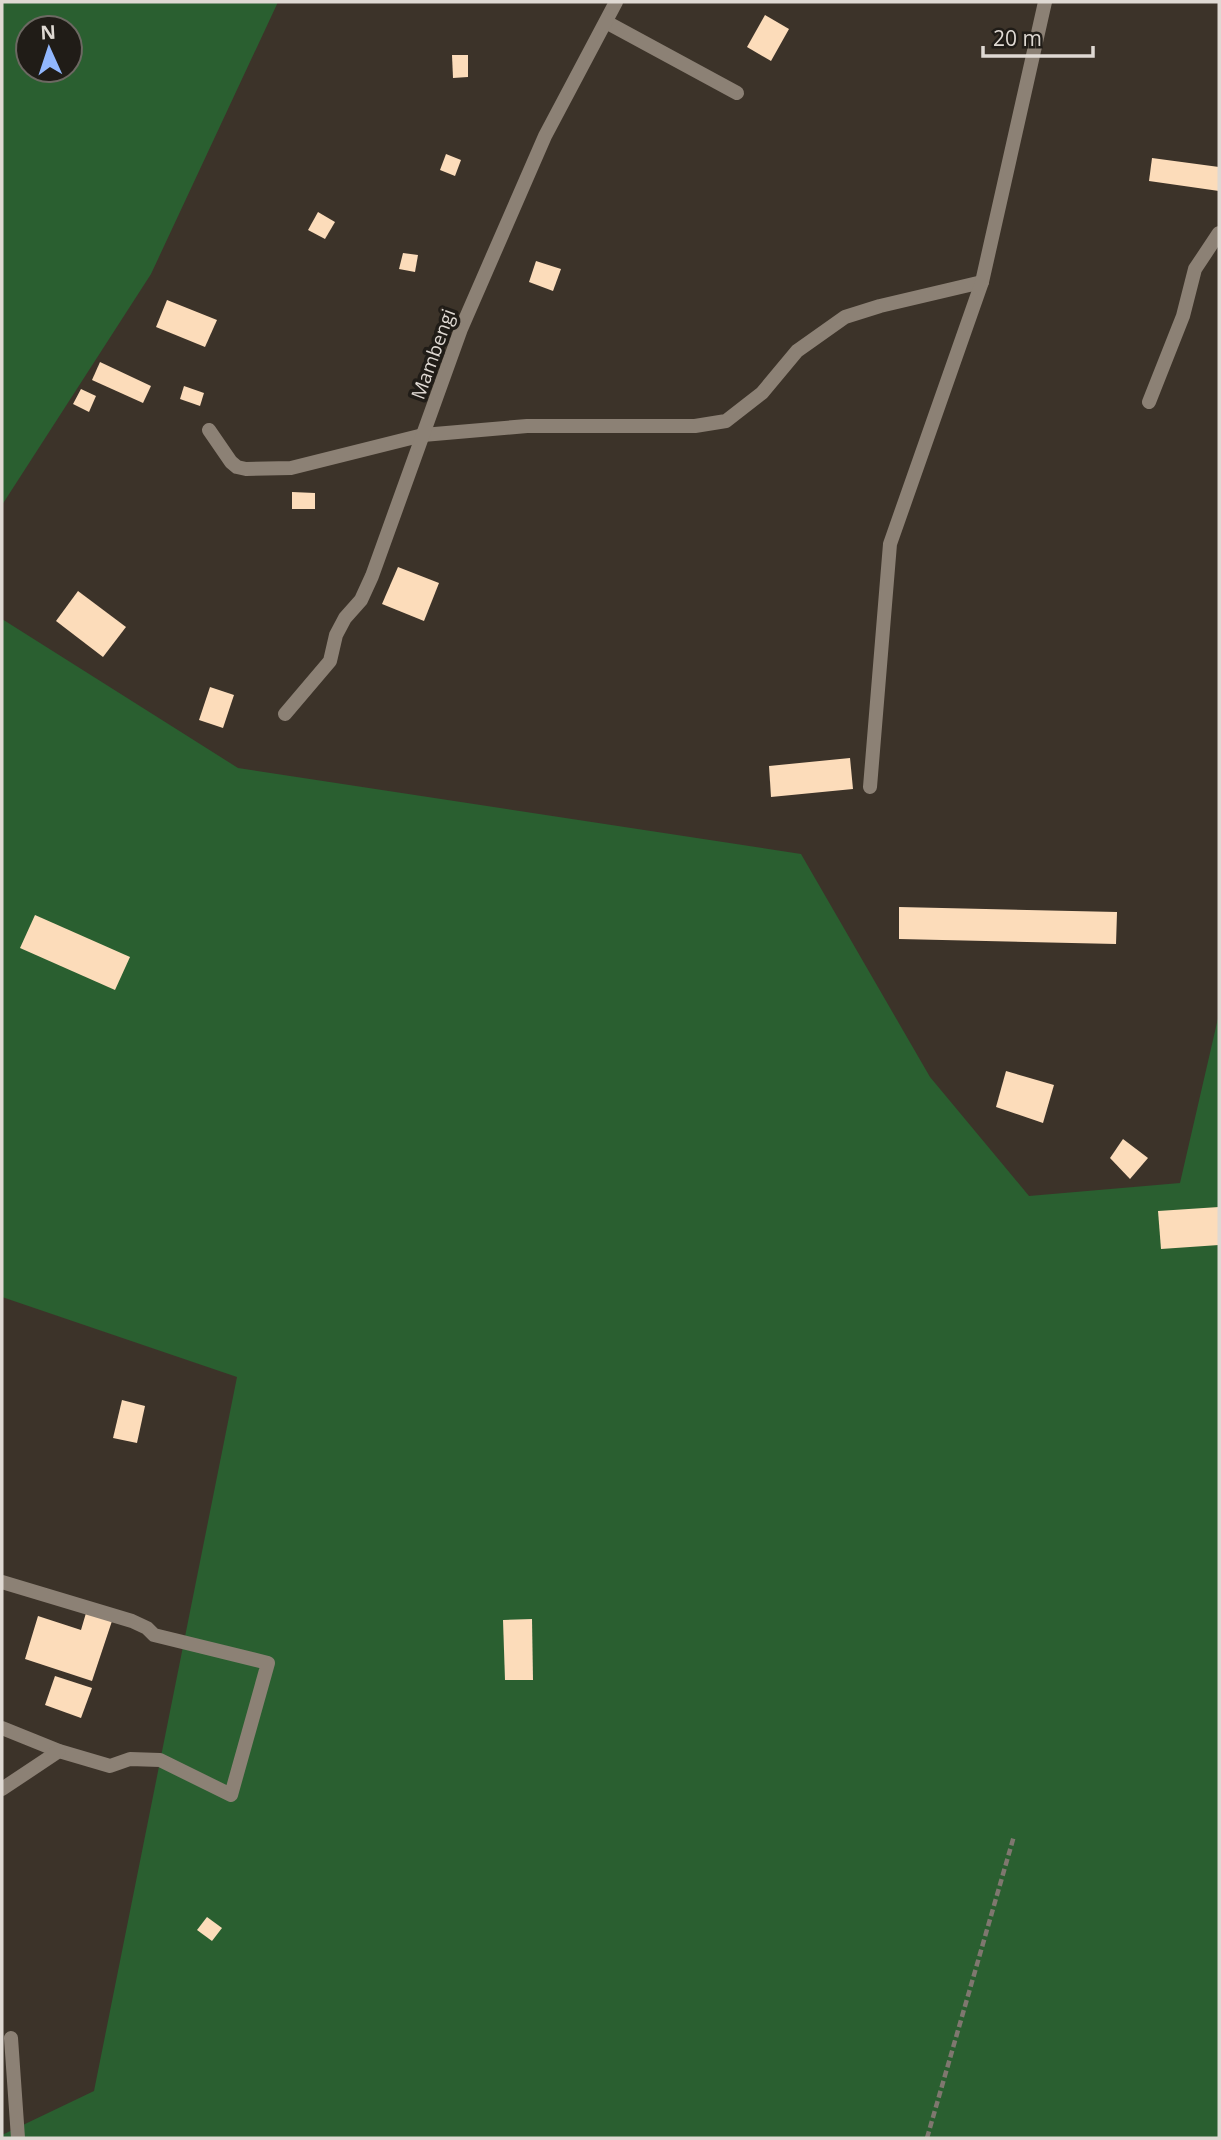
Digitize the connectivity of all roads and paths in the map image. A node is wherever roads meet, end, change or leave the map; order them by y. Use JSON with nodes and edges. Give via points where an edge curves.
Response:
{"nodes":[{"id":1,"x":616,"y":2,"type":"edge"},
{"id":2,"x":1045,"y":2,"type":"edge"},
{"id":3,"x":606,"y":22,"type":"junction"},
{"id":4,"x":737,"y":93,"type":"dead end"},
{"id":5,"x":1219,"y":233,"type":"edge"},
{"id":6,"x":982,"y":282,"type":"junction"},
{"id":7,"x":1149,"y":402,"type":"dead end"},
{"id":8,"x":209,"y":430,"type":"dead end"},
{"id":9,"x":423,"y":435,"type":"junction"},
{"id":10,"x":285,"y":714,"type":"dead end"},
{"id":11,"x":870,"y":787,"type":"dead end"},
{"id":12,"x":2,"y":1582,"type":"edge"},
{"id":13,"x":2,"y":1728,"type":"edge"},
{"id":14,"x":59,"y":1751,"type":"junction"},
{"id":15,"x":2,"y":1789,"type":"edge"},
{"id":16,"x":1014,"y":1836,"type":"dead end"},
{"id":17,"x":11,"y":2038,"type":"dead end"},
{"id":18,"x":18,"y":2138,"type":"edge"},
{"id":19,"x":927,"y":2138,"type":"edge"}],
"edges":[{"from":1,"to":3,"type":"street","name":"Mambengi"},
{"from":2,"to":6,"type":"street"},
{"from":3,"to":4,"type":"street"},
{"from":3,"to":9,"type":"street","name":"Mambengi","via":[[545,136],[461,329]]},
{"from":5,"to":7,"type":"street","via":[[1195,269],[1183,316]]},
{"from":6,"to":9,"type":"street","via":[[845,317],[797,351],[762,393],[726,421],[695,426],[527,426]]},
{"from":6,"to":11,"type":"street","via":[[890,544]]},
{"from":8,"to":9,"type":"street","via":[[231,462],[246,469],[290,468]]},
{"from":9,"to":10,"type":"street","name":"Mambengi","via":[[361,600],[336,635],[330,661]]},
{"from":12,"to":14,"type":"street","via":[[132,1621],[154,1636],[268,1663],[231,1795],[160,1760],[130,1759],[110,1766]]},
{"from":13,"to":14,"type":"street"},
{"from":14,"to":15,"type":"street"},
{"from":16,"to":19,"type":"path"},
{"from":17,"to":18,"type":"street"}]}
